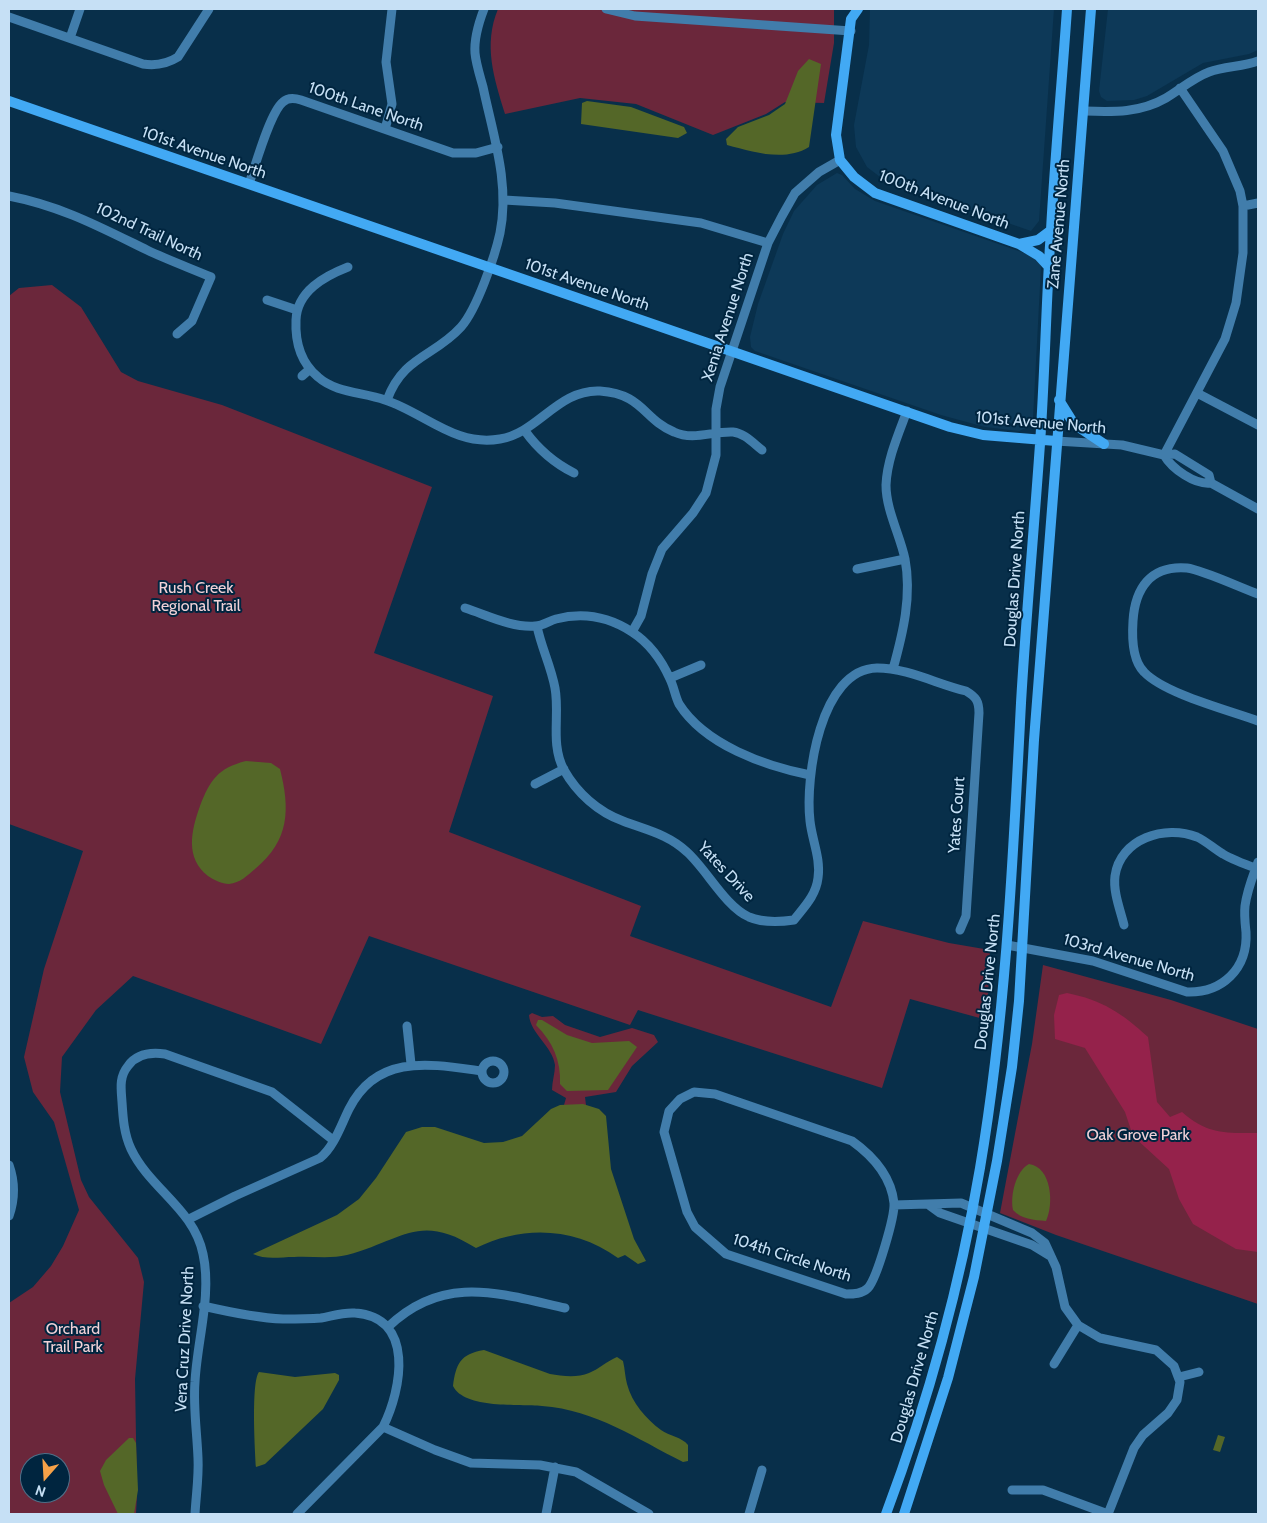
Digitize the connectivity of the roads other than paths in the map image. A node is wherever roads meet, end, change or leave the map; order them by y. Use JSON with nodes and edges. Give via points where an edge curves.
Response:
{"nodes":[{"id":1,"x":80,"y":9,"type":"edge"},
{"id":2,"x":209,"y":9,"type":"edge"},
{"id":3,"x":392,"y":9,"type":"edge"},
{"id":4,"x":484,"y":9,"type":"edge"},
{"id":5,"x":606,"y":9,"type":"edge"},
{"id":6,"x":846,"y":9,"type":"edge"},
{"id":7,"x":858,"y":9,"type":"edge"},
{"id":8,"x":1067,"y":9,"type":"edge"},
{"id":9,"x":1091,"y":9,"type":"edge"},
{"id":10,"x":9,"y":17,"type":"edge"},
{"id":11,"x":851,"y":19,"type":"junction"},
{"id":12,"x":851,"y":32,"type":"junction"},
{"id":13,"x":70,"y":38,"type":"junction"},
{"id":14,"x":1258,"y":61,"type":"edge"},
{"id":15,"x":1180,"y":88,"type":"junction"},
{"id":16,"x":9,"y":101,"type":"edge"},
{"id":17,"x":1084,"y":111,"type":"junction"},
{"id":18,"x":385,"y":128,"type":"junction"},
{"id":19,"x":498,"y":147,"type":"junction"},
{"id":20,"x":840,"y":160,"type":"junction"},
{"id":21,"x":249,"y":184,"type":"junction"},
{"id":22,"x":9,"y":196,"type":"edge"},
{"id":23,"x":504,"y":200,"type":"junction"},
{"id":24,"x":1258,"y":203,"type":"edge"},
{"id":25,"x":1243,"y":206,"type":"junction"},
{"id":26,"x":1050,"y":232,"type":"junction"},
{"id":27,"x":768,"y":243,"type":"junction"},
{"id":28,"x":1019,"y":244,"type":"junction"},
{"id":29,"x":348,"y":267,"type":"dead end"},
{"id":30,"x":488,"y":267,"type":"junction"},
{"id":31,"x":1050,"y":268,"type":"junction"},
{"id":32,"x":267,"y":300,"type":"dead end"},
{"id":33,"x":297,"y":310,"type":"junction"},
{"id":34,"x":177,"y":334,"type":"dead end"},
{"id":35,"x":731,"y":351,"type":"junction"},
{"id":36,"x":310,"y":369,"type":"junction"},
{"id":37,"x":302,"y":376,"type":"dead end"},
{"id":38,"x":1197,"y":393,"type":"junction"},
{"id":39,"x":387,"y":400,"type":"junction"},
{"id":40,"x":1059,"y":400,"type":"junction"},
{"id":41,"x":907,"y":411,"type":"junction"},
{"id":42,"x":1258,"y":425,"type":"edge"},
{"id":43,"x":525,"y":431,"type":"junction"},
{"id":44,"x":715,"y":434,"type":"junction"},
{"id":45,"x":1040,"y":440,"type":"junction"},
{"id":46,"x":1056,"y":441,"type":"junction"},
{"id":47,"x":1104,"y":444,"type":"junction"},
{"id":48,"x":762,"y":450,"type":"dead end"},
{"id":49,"x":1164,"y":455,"type":"junction"},
{"id":50,"x":574,"y":473,"type":"dead end"},
{"id":51,"x":1258,"y":509,"type":"edge"},
{"id":52,"x":905,"y":559,"type":"junction"},
{"id":53,"x":857,"y":569,"type":"dead end"},
{"id":54,"x":1258,"y":594,"type":"edge"},
{"id":55,"x":465,"y":608,"type":"dead end"},
{"id":56,"x":537,"y":626,"type":"junction"},
{"id":57,"x":632,"y":632,"type":"junction"},
{"id":58,"x":701,"y":665,"type":"dead end"},
{"id":59,"x":893,"y":669,"type":"junction"},
{"id":60,"x":670,"y":678,"type":"junction"},
{"id":61,"x":977,"y":700,"type":"joint"},
{"id":62,"x":1258,"y":721,"type":"edge"},
{"id":63,"x":564,"y":769,"type":"junction"},
{"id":64,"x":810,"y":775,"type":"junction"},
{"id":65,"x":535,"y":784,"type":"dead end"},
{"id":66,"x":1257,"y":866,"type":"edge"},
{"id":67,"x":1124,"y":925,"type":"dead end"},
{"id":68,"x":960,"y":930,"type":"dead end"},
{"id":69,"x":1007,"y":944,"type":"junction"},
{"id":70,"x":1022,"y":946,"type":"junction"},
{"id":71,"x":407,"y":1026,"type":"dead end"},
{"id":72,"x":411,"y":1064,"type":"junction"},
{"id":73,"x":482,"y":1071,"type":"dead end"},
{"id":74,"x":333,"y":1140,"type":"junction"},
{"id":75,"x":9,"y":1165,"type":"edge"},
{"id":76,"x":894,"y":1205,"type":"junction"},
{"id":77,"x":929,"y":1205,"type":"junction"},
{"id":78,"x":972,"y":1208,"type":"junction"},
{"id":79,"x":988,"y":1215,"type":"junction"},
{"id":80,"x":9,"y":1216,"type":"edge"},
{"id":81,"x":188,"y":1219,"type":"junction"},
{"id":82,"x":969,"y":1224,"type":"junction"},
{"id":83,"x":985,"y":1229,"type":"junction"},
{"id":84,"x":1052,"y":1257,"type":"junction"},
{"id":85,"x":204,"y":1306,"type":"junction"},
{"id":86,"x":565,"y":1308,"type":"dead end"},
{"id":87,"x":1078,"y":1325,"type":"junction"},
{"id":88,"x":388,"y":1327,"type":"junction"},
{"id":89,"x":1054,"y":1364,"type":"dead end"},
{"id":90,"x":1199,"y":1372,"type":"dead end"},
{"id":91,"x":1179,"y":1377,"type":"junction"},
{"id":92,"x":383,"y":1427,"type":"junction"},
{"id":93,"x":555,"y":1467,"type":"junction"},
{"id":94,"x":762,"y":1470,"type":"dead end"},
{"id":95,"x":1012,"y":1490,"type":"dead end"},
{"id":96,"x":195,"y":1514,"type":"edge"},
{"id":97,"x":297,"y":1514,"type":"edge"},
{"id":98,"x":546,"y":1514,"type":"edge"},
{"id":99,"x":649,"y":1514,"type":"edge"},
{"id":100,"x":748,"y":1514,"type":"edge"},
{"id":101,"x":886,"y":1514,"type":"edge"},
{"id":102,"x":904,"y":1514,"type":"edge"},
{"id":103,"x":1108,"y":1514,"type":"edge"}],
"edges":[{"from":1,"to":13,"type":"street"},
{"from":2,"to":13,"type":"street","via":[[184,51],[163,64],[143,64]]},
{"from":3,"to":18,"type":"street","via":[[386,62],[392,104]]},
{"from":4,"to":19,"type":"street","via":[[475,52]]},
{"from":5,"to":12,"type":"street","via":[[635,16]]},
{"from":6,"to":11,"type":"main road"},
{"from":7,"to":11,"type":"main road"},
{"from":8,"to":26,"type":"main road","name":"Zane Avenue North"},
{"from":9,"to":17,"type":"main road","name":"Zane Avenue North"},
{"from":10,"to":13,"type":"street"},
{"from":11,"to":12,"type":"main road"},
{"from":12,"to":20,"type":"main road","via":[[836,135]]},
{"from":14,"to":15,"type":"street","via":[[1212,70]]},
{"from":15,"to":17,"type":"street","via":[[1156,104],[1139,110]]},
{"from":15,"to":25,"type":"street","via":[[1222,151],[1240,191]]},
{"from":16,"to":21,"type":"main road","name":"101st Avenue North"},
{"from":17,"to":40,"type":"main road","name":"Zane Avenue North"},
{"from":18,"to":19,"type":"street","name":"100th Lane North","via":[[461,154]]},
{"from":18,"to":21,"type":"street","name":"100th Lane North","via":[[301,100],[285,100],[278,107]]},
{"from":19,"to":23,"type":"street"},
{"from":20,"to":27,"type":"street","name":"Xenia Avenue North","via":[[819,172],[795,193]]},
{"from":20,"to":28,"type":"main road","name":"100th Avenue North","via":[[854,178],[874,193]]},
{"from":21,"to":30,"type":"main road","name":"101st Avenue North"},
{"from":22,"to":34,"type":"street","name":"102nd Trail North","via":[[69,212],[170,255],[211,277],[192,321]]},
{"from":23,"to":27,"type":"street","via":[[555,203],[701,223]]},
{"from":23,"to":30,"type":"street","via":[[500,234]]},
{"from":24,"to":25,"type":"street"},
{"from":25,"to":38,"type":"street","via":[[1243,253],[1236,303],[1225,339]]},
{"from":26,"to":28,"type":"main road","via":[[1038,240]]},
{"from":26,"to":31,"type":"main road","name":"Zane Avenue North"},
{"from":27,"to":35,"type":"street","name":"Xenia Avenue North"},
{"from":28,"to":31,"type":"main road","name":"100th Avenue North","via":[[1039,256]]},
{"from":29,"to":33,"type":"street","via":[[327,275],[308,292]]},
{"from":30,"to":35,"type":"main road","name":"101st Avenue North"},
{"from":30,"to":39,"type":"street","via":[[474,308],[461,327],[410,364],[395,382]]},
{"from":31,"to":45,"type":"main road","name":"Zane Avenue North"},
{"from":32,"to":33,"type":"street"},
{"from":33,"to":36,"type":"street","via":[[296,336],[302,360]]},
{"from":35,"to":41,"type":"main road","name":"101st Avenue North"},
{"from":35,"to":44,"type":"street","name":"Xenia Avenue North","via":[[716,408]]},
{"from":36,"to":37,"type":"street"},
{"from":36,"to":39,"type":"street","via":[[324,382],[336,387]]},
{"from":38,"to":42,"type":"street"},
{"from":38,"to":49,"type":"street"},
{"from":39,"to":43,"type":"street","via":[[451,434],[475,441],[501,439]]},
{"from":40,"to":46,"type":"main road","name":"Zane Avenue North"},
{"from":40,"to":47,"type":"main road","via":[[1074,424]]},
{"from":41,"to":45,"type":"main road","name":"101st Avenue North","via":[[983,435]]},
{"from":41,"to":52,"type":"street","via":[[892,452],[886,486]]},
{"from":43,"to":44,"type":"street","via":[[559,403],[578,394],[598,391],[620,394],[634,401],[672,432],[689,437]]},
{"from":43,"to":50,"type":"street","via":[[537,447],[561,467]]},
{"from":44,"to":48,"type":"street","via":[[734,432]]},
{"from":44,"to":57,"type":"street","name":"Xenia Avenue North","via":[[716,456],[706,493],[662,549]]},
{"from":45,"to":46,"type":"main road","name":"101st Avenue North"},
{"from":45,"to":69,"type":"main road","name":"Douglas Drive North"},
{"from":46,"to":47,"type":"street","name":"101st Avenue North"},
{"from":46,"to":70,"type":"main road","name":"Douglas Drive North"},
{"from":47,"to":49,"type":"street","name":"101st Avenue North","via":[[1141,448]]},
{"from":49,"to":51,"type":"street","name":"101st Avenue North","via":[[1176,454],[1209,475],[1211,483]]},
{"from":52,"to":53,"type":"street"},
{"from":52,"to":59,"type":"street","via":[[908,589],[902,636]]},
{"from":54,"to":62,"type":"street","via":[[1188,568],[1156,574],[1142,586],[1135,602],[1132,640],[1143,671],[1167,687]]},
{"from":55,"to":56,"type":"street","via":[[513,624]]},
{"from":56,"to":57,"type":"street","via":[[573,615],[594,616]]},
{"from":56,"to":63,"type":"street","name":"Yates Drive","via":[[556,689],[557,746]]},
{"from":57,"to":60,"type":"street","via":[[649,646]]},
{"from":58,"to":60,"type":"street"},
{"from":59,"to":61,"type":"street","name":"Yates Drive","via":[[966,691]]},
{"from":59,"to":64,"type":"street","name":"Yates Drive","via":[[862,671],[838,689],[830,700]]},
{"from":60,"to":64,"type":"street","via":[[679,704],[719,741],[776,768]]},
{"from":61,"to":68,"type":"street","name":"Yates Court","via":[[979,713],[966,916]]},
{"from":63,"to":64,"type":"street","name":"Yates Drive","via":[[581,793],[603,812],[623,822],[653,830],[686,851],[735,907],[749,917],[783,922],[794,920],[812,898],[818,881],[810,822]]},
{"from":63,"to":65,"type":"street"},
{"from":66,"to":67,"type":"street","via":[[1224,855],[1198,838],[1174,832],[1137,842],[1125,852],[1115,876],[1115,892]]},
{"from":66,"to":70,"type":"street","name":"103rd Avenue North","via":[[1247,891],[1243,956],[1232,976],[1213,988],[1187,992],[1094,961]]},
{"from":69,"to":70,"type":"street","name":"103rd Avenue North"},
{"from":69,"to":78,"type":"main road","name":"Douglas Drive North","via":[[996,1049]]},
{"from":70,"to":79,"type":"main road","name":"Douglas Drive North","via":[[1012,1067]]},
{"from":71,"to":72,"type":"street"},
{"from":72,"to":73,"type":"street"},
{"from":72,"to":74,"type":"street","via":[[377,1076],[362,1089]]},
{"from":74,"to":81,"type":"street","via":[[325,1154],[314,1162]]},
{"from":74,"to":81,"type":"street","name":"Vera Cruz Drive North","via":[[279,1096],[264,1088],[165,1054],[150,1053],[137,1058],[121,1078],[128,1142],[140,1164]]},
{"from":75,"to":80,"type":"street","via":[[14,1196]]},
{"from":76,"to":76,"type":"street","name":"104th Circle North","via":[[883,1172],[868,1152],[852,1141],[707,1092],[694,1092],[680,1099],[667,1116],[666,1146],[687,1212],[706,1238],[736,1258],[839,1292],[863,1292],[876,1275]]},
{"from":76,"to":77,"type":"street"},
{"from":77,"to":78,"type":"street","via":[[961,1203]]},
{"from":77,"to":82,"type":"street"},
{"from":78,"to":79,"type":"street"},
{"from":78,"to":82,"type":"main road","name":"Douglas Drive North"},
{"from":79,"to":83,"type":"main road","name":"Douglas Drive North"},
{"from":79,"to":84,"type":"street","via":[[1040,1238]]},
{"from":81,"to":85,"type":"street","name":"Vera Cruz Drive North","via":[[203,1254],[206,1279]]},
{"from":82,"to":83,"type":"street"},
{"from":82,"to":101,"type":"main road","name":"Douglas Drive North","via":[[934,1372]]},
{"from":83,"to":84,"type":"street","via":[[1032,1245]]},
{"from":83,"to":102,"type":"main road","name":"Douglas Drive North","via":[[948,1378]]},
{"from":84,"to":87,"type":"street","via":[[1065,1307]]},
{"from":85,"to":88,"type":"street","via":[[281,1319],[353,1313],[375,1318]]},
{"from":85,"to":96,"type":"street","name":"Vera Cruz Drive North","via":[[195,1384],[198,1460]]},
{"from":86,"to":88,"type":"street","via":[[490,1292],[451,1294],[416,1304]]},
{"from":87,"to":89,"type":"street"},
{"from":87,"to":91,"type":"street","via":[[1100,1338],[1156,1350],[1168,1359]]},
{"from":88,"to":92,"type":"street","via":[[400,1360],[393,1401]]},
{"from":90,"to":91,"type":"street"},
{"from":91,"to":103,"type":"street","via":[[1176,1400],[1168,1413],[1134,1448]]},
{"from":92,"to":93,"type":"street","via":[[471,1463]]},
{"from":92,"to":97,"type":"street"},
{"from":93,"to":98,"type":"street"},
{"from":93,"to":99,"type":"street","via":[[589,1478]]},
{"from":94,"to":100,"type":"street"},
{"from":95,"to":103,"type":"street","via":[[1043,1490]]}]}
